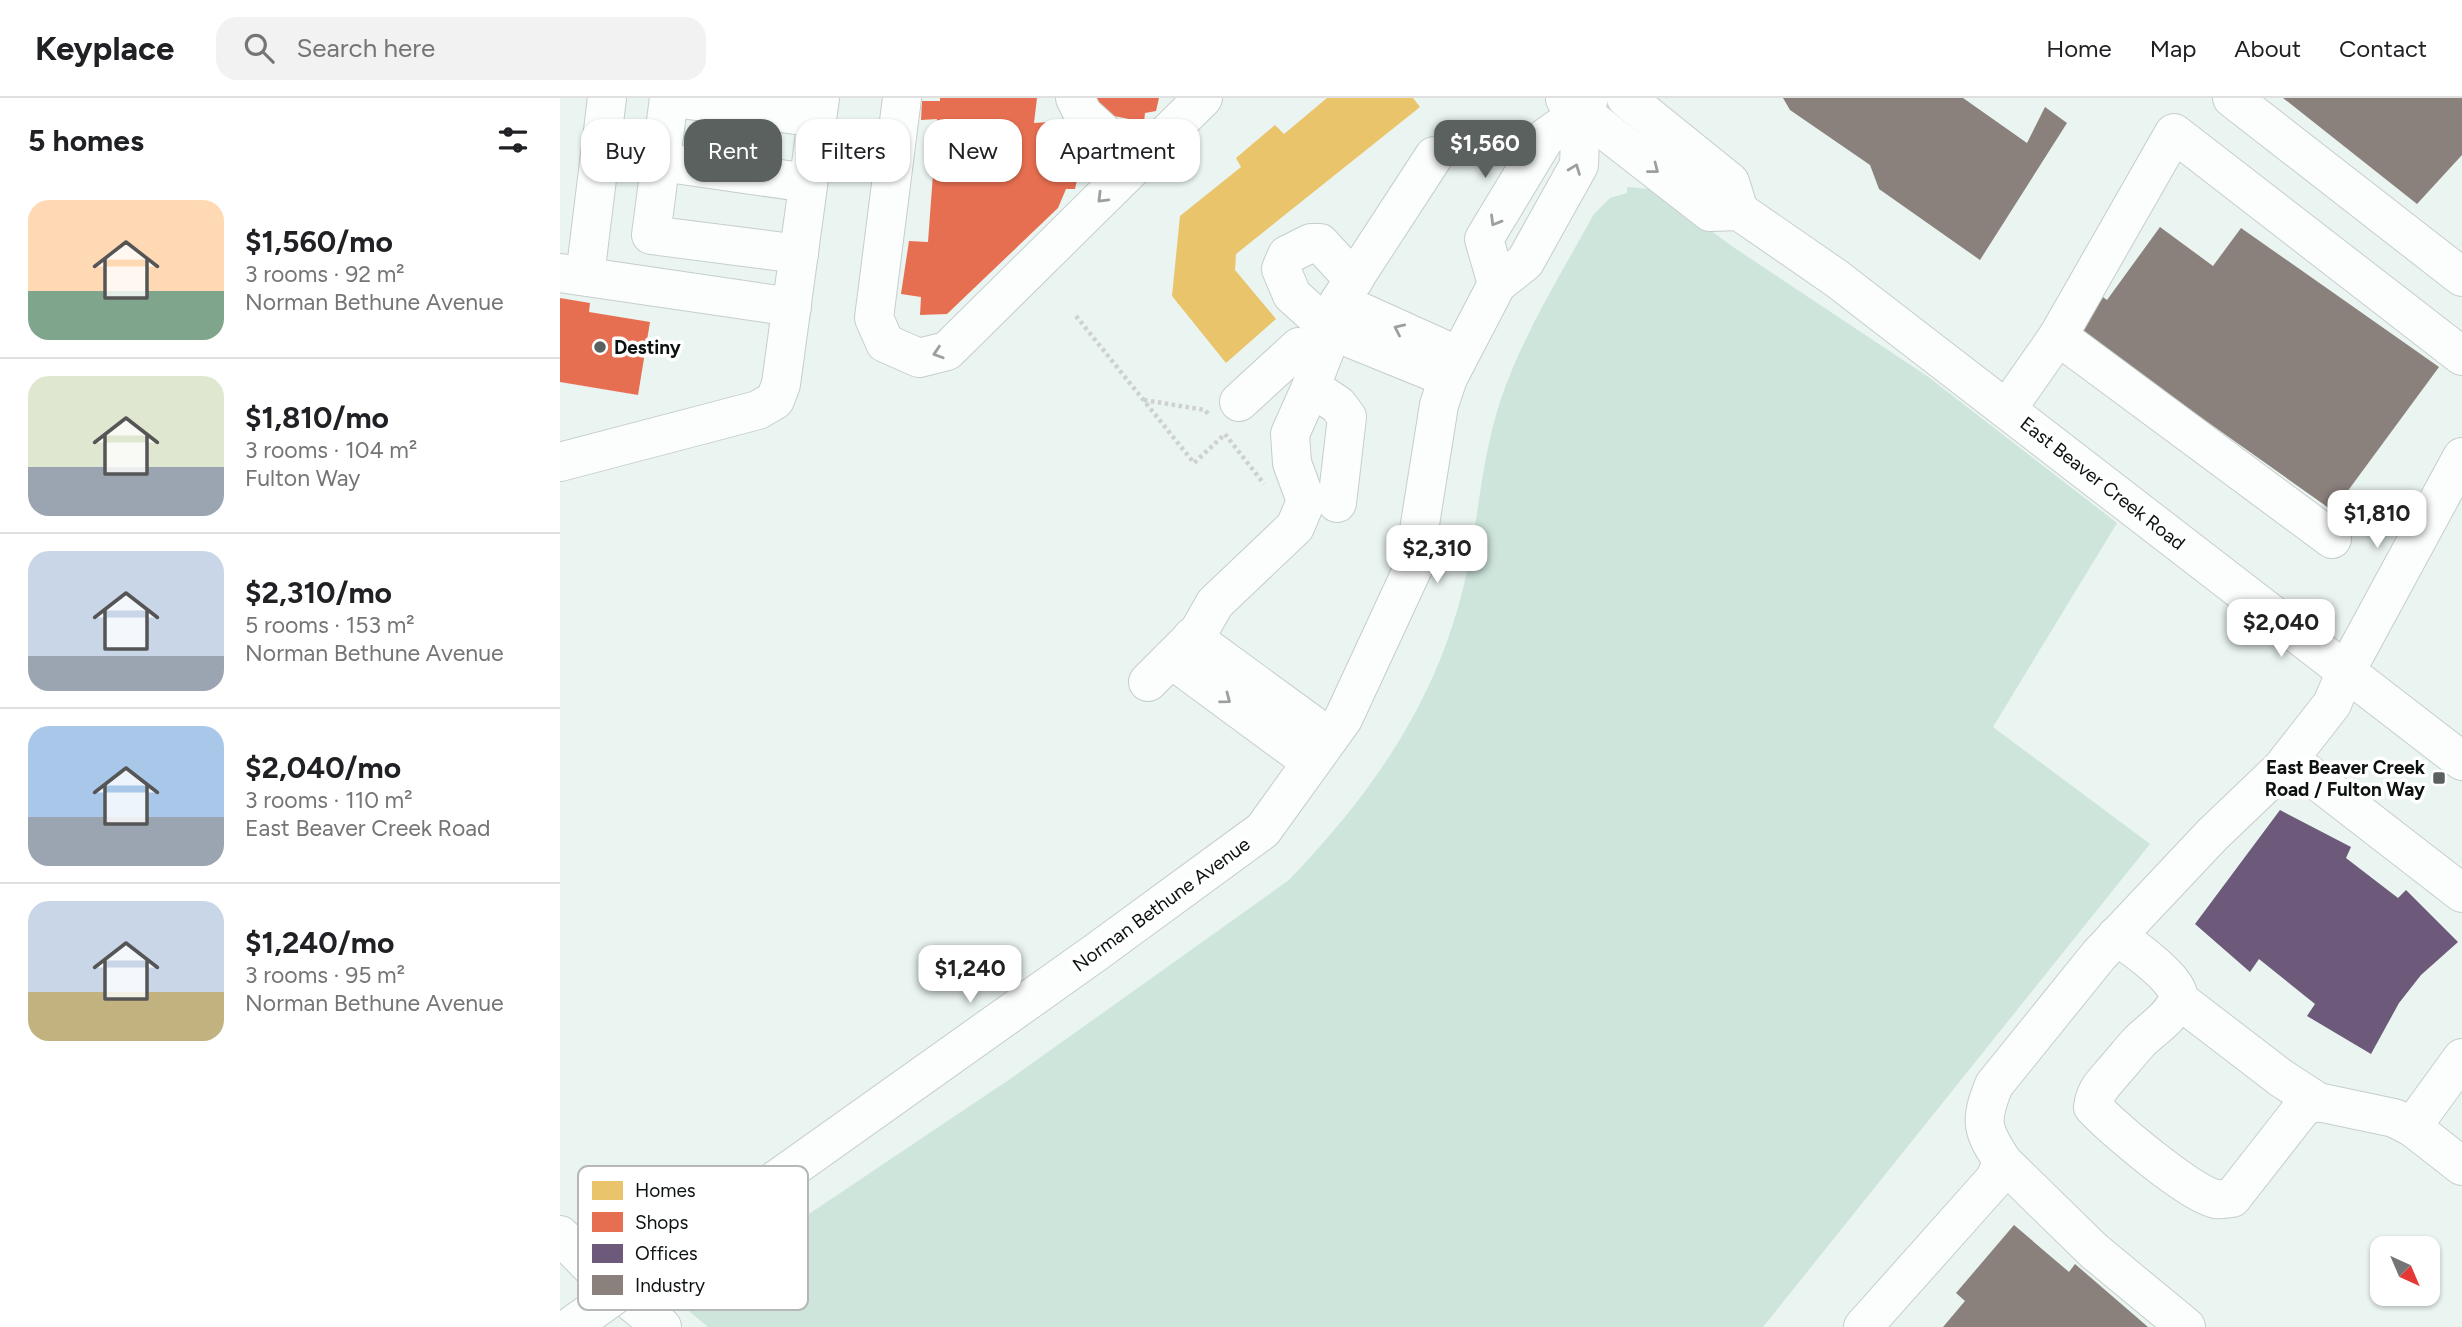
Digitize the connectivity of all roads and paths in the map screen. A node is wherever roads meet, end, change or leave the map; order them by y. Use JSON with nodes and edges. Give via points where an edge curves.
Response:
{"nodes":[{"id":1,"x":607,"y":98,"type":"edge"},
{"id":2,"x":669,"y":98,"type":"edge"},
{"id":3,"x":675,"y":98,"type":"edge"},
{"id":4,"x":902,"y":98,"type":"edge"},
{"id":5,"x":1075,"y":98,"type":"edge"},
{"id":6,"x":1203,"y":98,"type":"edge"},
{"id":7,"x":1626,"y":98,"type":"edge"},
{"id":8,"x":2232,"y":98,"type":"edge"},
{"id":9,"x":1578,"y":103,"type":"edge"},
{"id":10,"x":818,"y":108,"type":"edge"},
{"id":11,"x":666,"y":119,"type":"edge"},
{"id":12,"x":1089,"y":119,"type":"edge"},
{"id":13,"x":1182,"y":119,"type":"edge"},
{"id":14,"x":1433,"y":156,"type":"dead end"},
{"id":15,"x":670,"y":163,"type":"edge"},
{"id":16,"x":658,"y":182,"type":"edge"},
{"id":17,"x":1118,"y":182,"type":"edge"},
{"id":18,"x":808,"y":183,"type":"junction"},
{"id":19,"x":1739,"y":211,"type":"junction"},
{"id":20,"x":799,"y":254,"type":"junction"},
{"id":21,"x":573,"y":274,"type":"edge"},
{"id":22,"x":2462,"y":276,"type":"edge"},
{"id":23,"x":792,"y":307,"type":"junction"},
{"id":24,"x":1076,"y":316,"type":"dead end"},
{"id":25,"x":1332,"y":331,"type":"junction"},
{"id":26,"x":2058,"y":335,"type":"junction"},
{"id":27,"x":2462,"y":356,"type":"edge"},
{"id":28,"x":1453,"y":368,"type":"junction"},
{"id":29,"x":1143,"y":400,"type":"junction"},
{"id":30,"x":2007,"y":409,"type":"junction"},
{"id":31,"x":1223,"y":420,"type":"junction"},
{"id":32,"x":2462,"y":457,"type":"edge"},
{"id":33,"x":560,"y":462,"type":"edge"},
{"id":34,"x":1265,"y":485,"type":"dead end"},
{"id":35,"x":1337,"y":503,"type":"dead end"},
{"id":36,"x":2332,"y":539,"type":"dead end"},
{"id":37,"x":2346,"y":671,"type":"junction"},
{"id":38,"x":1320,"y":750,"type":"junction"},
{"id":39,"x":2289,"y":759,"type":"junction"},
{"id":40,"x":2462,"y":761,"type":"edge"},
{"id":41,"x":2462,"y":893,"type":"edge"},
{"id":42,"x":2116,"y":936,"type":"junction"},
{"id":43,"x":2178,"y":999,"type":"junction"},
{"id":44,"x":2462,"y":1058,"type":"edge"},
{"id":45,"x":2318,"y":1102,"type":"junction"},
{"id":46,"x":2412,"y":1127,"type":"junction"},
{"id":47,"x":2003,"y":1163,"type":"junction"},
{"id":48,"x":795,"y":1166,"type":"edge"},
{"id":49,"x":2462,"y":1166,"type":"edge"},
{"id":50,"x":560,"y":1235,"type":"edge"},
{"id":51,"x":578,"y":1253,"type":"edge"},
{"id":52,"x":593,"y":1310,"type":"edge"},
{"id":53,"x":641,"y":1310,"type":"edge"},
{"id":54,"x":569,"y":1327,"type":"edge"},
{"id":55,"x":662,"y":1327,"type":"edge"},
{"id":56,"x":1863,"y":1327,"type":"edge"},
{"id":57,"x":2186,"y":1327,"type":"edge"}],
"edges":[{"from":1,"to":21,"type":"main road"},
{"from":2,"to":11,"type":"main road"},
{"from":3,"to":10,"type":"main road"},
{"from":17,"to":4,"type":"main road","one_way":true,"via":[[947,351],[919,358],[885,343],[874,318]]},
{"from":5,"to":12,"type":"main road"},
{"from":6,"to":13,"type":"main road"},
{"from":7,"to":19,"type":"main road","via":[[1730,182]]},
{"from":8,"to":22,"type":"main road"},
{"from":9,"to":19,"type":"main road","one_way":true,"via":[[1710,212]]},
{"from":9,"to":28,"type":"main road","name":"Norman Bethune Avenue","via":[[1579,165],[1525,262],[1497,284]]},
{"from":10,"to":18,"type":"main road"},
{"from":14,"to":25,"type":"main road"},
{"from":15,"to":18,"type":"main road"},
{"from":16,"to":20,"type":"main road","via":[[651,235]]},
{"from":18,"to":20,"type":"main road"},
{"from":19,"to":30,"type":"main road","name":"East Beaver Creek Road","via":[[1836,278]]},
{"from":20,"to":23,"type":"main road"},
{"from":21,"to":23,"type":"main road"},
{"from":23,"to":33,"type":"main road","via":[[775,400],[758,410]]},
{"from":24,"to":29,"type":"path"},
{"from":25,"to":28,"type":"main road"},
{"from":25,"to":31,"type":"main road","via":[[1299,347]]},
{"from":25,"to":35,"type":"main road","via":[[1338,405],[1347,417]]},
{"from":25,"to":38,"type":"main road","via":[[1290,434],[1292,463],[1306,501],[1295,527],[1215,603],[1170,659]]},
{"from":26,"to":27,"type":"main road","via":[[2174,133]]},
{"from":26,"to":30,"type":"main road"},
{"from":26,"to":36,"type":"main road"},
{"from":28,"to":38,"type":"main road","name":"Norman Bethune Avenue","via":[[1440,405],[1413,568],[1343,719]]},
{"from":29,"to":31,"type":"path","via":[[1205,410]]},
{"from":29,"to":31,"type":"path","via":[[1194,463]]},
{"from":30,"to":37,"type":"main road","name":"East Beaver Creek Road"},
{"from":31,"to":34,"type":"path"},
{"from":32,"to":37,"type":"main road"},
{"from":37,"to":39,"type":"main road","via":[[2332,704]]},
{"from":37,"to":40,"type":"main road","name":"East Beaver Creek Road"},
{"from":38,"to":48,"type":"main road","name":"Norman Bethune Avenue","bridge":true,"via":[[1263,830]]},
{"from":39,"to":41,"type":"main road"},
{"from":39,"to":42,"type":"main road"},
{"from":42,"to":43,"type":"main road","via":[[2173,983]]},
{"from":42,"to":47,"type":"main road","via":[[1994,1085],[1984,1109],[1986,1135]]},
{"from":43,"to":45,"type":"main road"},
{"from":43,"to":45,"type":"main road","via":[[2095,1093],[2093,1107],[2160,1164],[2199,1192],[2217,1199],[2232,1198],[2304,1107]]},
{"from":44,"to":46,"type":"main road"},
{"from":45,"to":46,"type":"main road","via":[[2394,1118]]},
{"from":46,"to":49,"type":"main road"},
{"from":47,"to":56,"type":"main road","via":[[1994,1180]]},
{"from":47,"to":57,"type":"main road","via":[[2094,1251]]},
{"from":50,"to":51,"type":"main road"},
{"from":52,"to":54,"type":"main road","name":"Norman Bethune Avenue","bridge":true},
{"from":53,"to":55,"type":"main road"}]}
